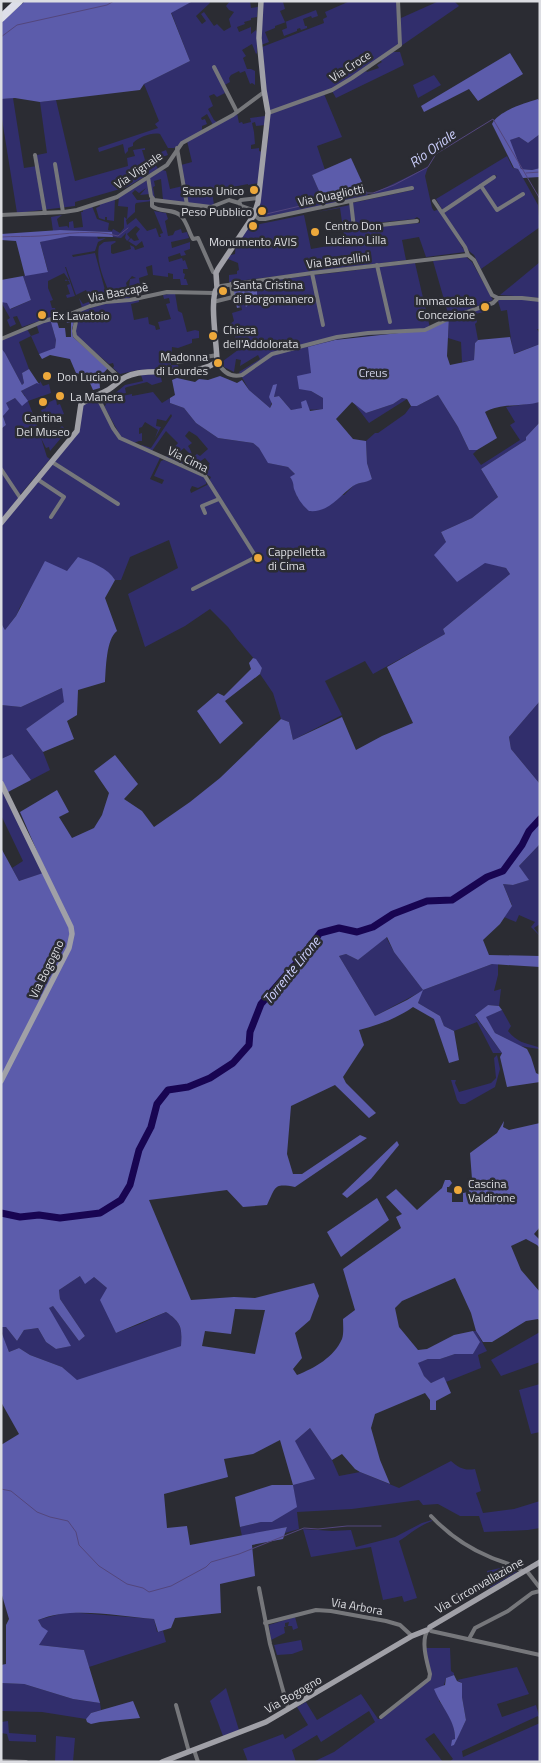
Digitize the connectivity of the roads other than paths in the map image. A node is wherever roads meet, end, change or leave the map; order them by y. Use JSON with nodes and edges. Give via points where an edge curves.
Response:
{"nodes":[{"id":1,"x":19,"y":1,"type":"edge"},
{"id":2,"x":261,"y":1,"type":"edge"},
{"id":3,"x":398,"y":1,"type":"edge"},
{"id":4,"x":1,"y":18,"type":"edge"},
{"id":5,"x":214,"y":68,"type":"dead end"},
{"id":6,"x":264,"y":92,"type":"junction"},
{"id":7,"x":237,"y":112,"type":"junction"},
{"id":8,"x":268,"y":113,"type":"junction"},
{"id":9,"x":177,"y":148,"type":"junction"},
{"id":10,"x":35,"y":155,"type":"dead end"},
{"id":11,"x":55,"y":164,"type":"dead end"},
{"id":12,"x":148,"y":177,"type":"junction"},
{"id":13,"x":494,"y":177,"type":"dead end"},
{"id":14,"x":481,"y":186,"type":"junction"},
{"id":15,"x":412,"y":188,"type":"dead end"},
{"id":16,"x":523,"y":194,"type":"dead end"},
{"id":17,"x":258,"y":198,"type":"junction"},
{"id":18,"x":152,"y":199,"type":"junction"},
{"id":19,"x":351,"y":202,"type":"junction"},
{"id":20,"x":434,"y":202,"type":"dead end"},
{"id":21,"x":239,"y":204,"type":"junction"},
{"id":22,"x":187,"y":205,"type":"junction"},
{"id":23,"x":62,"y":212,"type":"junction"},
{"id":24,"x":442,"y":212,"type":"junction"},
{"id":25,"x":44,"y":213,"type":"junction"},
{"id":26,"x":255,"y":213,"type":"junction"},
{"id":27,"x":1,"y":215,"type":"edge"},
{"id":28,"x":417,"y":221,"type":"dead end"},
{"id":29,"x":468,"y":255,"type":"junction"},
{"id":30,"x":377,"y":265,"type":"junction"},
{"id":31,"x":216,"y":273,"type":"junction"},
{"id":32,"x":312,"y":273,"type":"junction"},
{"id":33,"x":231,"y":284,"type":"junction"},
{"id":34,"x":216,"y":291,"type":"junction"},
{"id":35,"x":498,"y":298,"type":"junction"},
{"id":36,"x":540,"y":300,"type":"edge"},
{"id":37,"x":213,"y":302,"type":"junction"},
{"id":38,"x":78,"y":312,"type":"junction"},
{"id":39,"x":390,"y":322,"type":"dead end"},
{"id":40,"x":323,"y":325,"type":"dead end"},
{"id":41,"x":1,"y":339,"type":"edge"},
{"id":42,"x":217,"y":358,"type":"junction"},
{"id":43,"x":178,"y":362,"type":"dead end"},
{"id":44,"x":121,"y":379,"type":"junction"},
{"id":45,"x":97,"y":396,"type":"junction"},
{"id":46,"x":52,"y":462,"type":"junction"},
{"id":47,"x":1,"y":469,"type":"edge"},
{"id":48,"x":37,"y":480,"type":"junction"},
{"id":49,"x":219,"y":498,"type":"junction"},
{"id":50,"x":21,"y":499,"type":"junction"},
{"id":51,"x":118,"y":504,"type":"dead end"},
{"id":52,"x":205,"y":513,"type":"dead end"},
{"id":53,"x":51,"y":517,"type":"dead end"},
{"id":54,"x":1,"y":523,"type":"edge"},
{"id":55,"x":193,"y":589,"type":"dead end"},
{"id":56,"x":1,"y":783,"type":"edge"},
{"id":57,"x":1,"y":1081,"type":"edge"},
{"id":58,"x":431,"y":1516,"type":"dead end"},
{"id":59,"x":540,"y":1562,"type":"edge"},
{"id":60,"x":524,"y":1570,"type":"junction"},
{"id":61,"x":259,"y":1588,"type":"dead end"},
{"id":62,"x":540,"y":1590,"type":"edge"},
{"id":63,"x":266,"y":1623,"type":"junction"},
{"id":64,"x":429,"y":1630,"type":"junction"},
{"id":65,"x":412,"y":1636,"type":"junction"},
{"id":66,"x":470,"y":1640,"type":"junction"},
{"id":67,"x":540,"y":1655,"type":"edge"},
{"id":68,"x":176,"y":1705,"type":"dead end"},
{"id":69,"x":288,"y":1708,"type":"junction"},
{"id":70,"x":381,"y":1717,"type":"dead end"},
{"id":71,"x":192,"y":1751,"type":"junction"},
{"id":72,"x":1,"y":1762,"type":"edge"},
{"id":73,"x":26,"y":1762,"type":"edge"},
{"id":74,"x":162,"y":1762,"type":"edge"},
{"id":75,"x":198,"y":1762,"type":"edge"}],
"edges":[{"from":1,"to":4,"type":"highway"},
{"from":2,"to":6,"type":"main road","via":[[259,38]]},
{"from":3,"to":8,"type":"street","name":"Via Croce","via":[[400,45],[332,90]]},
{"from":5,"to":7,"type":"street"},
{"from":6,"to":7,"type":"street","name":"Via Vignale"},
{"from":6,"to":8,"type":"main road"},
{"from":7,"to":9,"type":"street","name":"Via Vignale"},
{"from":8,"to":17,"type":"main road"},
{"from":9,"to":12,"type":"street","name":"Via Vignale","via":[[167,165]]},
{"from":9,"to":22,"type":"street"},
{"from":10,"to":25,"type":"street"},
{"from":11,"to":23,"type":"street"},
{"from":12,"to":18,"type":"street"},
{"from":12,"to":23,"type":"street","name":"Via Vignale","via":[[117,197]]},
{"from":13,"to":14,"type":"street"},
{"from":14,"to":16,"type":"street","via":[[496,210]]},
{"from":14,"to":24,"type":"street"},
{"from":15,"to":19,"type":"street","name":"Via Quagliotti"},
{"from":17,"to":21,"type":"street","via":[[241,200]]},
{"from":17,"to":26,"type":"main road"},
{"from":18,"to":22,"type":"street"},
{"from":18,"to":31,"type":"street","via":[[152,206],[157,209],[181,215],[192,238],[198,238]]},
{"from":19,"to":26,"type":"street","name":"Via Quagliotti","via":[[265,219],[259,219]]},
{"from":19,"to":28,"type":"street","via":[[354,228]]},
{"from":20,"to":24,"type":"street"},
{"from":21,"to":22,"type":"street","via":[[229,200],[211,207]]},
{"from":21,"to":26,"type":"street"},
{"from":23,"to":25,"type":"street","name":"Via Vignale"},
{"from":24,"to":29,"type":"street"},
{"from":25,"to":27,"type":"street","name":"Via Vignale"},
{"from":26,"to":31,"type":"main road"},
{"from":29,"to":30,"type":"street","name":"Via Barcellini"},
{"from":29,"to":35,"type":"street","via":[[474,260],[492,295]]},
{"from":30,"to":32,"type":"street","name":"Via Barcellini"},
{"from":30,"to":39,"type":"street"},
{"from":31,"to":34,"type":"main road"},
{"from":32,"to":33,"type":"street","name":"Via Barcellini"},
{"from":32,"to":40,"type":"street"},
{"from":33,"to":34,"type":"street","name":"Via Barcellini"},
{"from":33,"to":37,"type":"street","via":[[233,297]]},
{"from":34,"to":37,"type":"main road"},
{"from":34,"to":38,"type":"street","name":"Via Bascapè","via":[[167,292],[105,302]]},
{"from":35,"to":36,"type":"street"},
{"from":35,"to":42,"type":"street","via":[[493,303],[425,330],[337,337],[272,354],[242,375],[224,372]]},
{"from":37,"to":42,"type":"main road"},
{"from":38,"to":41,"type":"street","name":"Via Bascapè","via":[[44,321]]},
{"from":38,"to":44,"type":"street","via":[[75,336]]},
{"from":42,"to":43,"type":"street"},
{"from":42,"to":44,"type":"main road","via":[[208,368],[139,372]]},
{"from":44,"to":45,"type":"main road"},
{"from":45,"to":46,"type":"main road","via":[[81,404],[78,429]]},
{"from":45,"to":49,"type":"street","name":"Via Cima","via":[[120,438],[200,473],[208,479]]},
{"from":46,"to":48,"type":"main road"},
{"from":46,"to":51,"type":"street"},
{"from":47,"to":50,"type":"street"},
{"from":48,"to":50,"type":"main road"},
{"from":48,"to":53,"type":"street","via":[[64,497]]},
{"from":49,"to":52,"type":"street","via":[[202,506]]},
{"from":49,"to":55,"type":"street","name":"Via Cima","via":[[256,557]]},
{"from":50,"to":54,"type":"main road"},
{"from":56,"to":57,"type":"main road","name":"Via Bogogno","via":[[72,934],[69,948]]},
{"from":58,"to":60,"type":"street","via":[[474,1549]]},
{"from":59,"to":60,"type":"main road","name":"Via Circonvallazione"},
{"from":60,"to":62,"type":"street"},
{"from":60,"to":64,"type":"main road","name":"Via Circonvallazione"},
{"from":61,"to":63,"type":"street"},
{"from":62,"to":66,"type":"street","via":[[475,1628]]},
{"from":63,"to":65,"type":"street","name":"Via Arbora","via":[[316,1610],[331,1611],[400,1625]]},
{"from":63,"to":69,"type":"street"},
{"from":64,"to":65,"type":"main road","name":"Via Bogogno"},
{"from":64,"to":66,"type":"street"},
{"from":64,"to":70,"type":"street","via":[[424,1642],[429,1678]]},
{"from":65,"to":69,"type":"main road","name":"Via Bogogno"},
{"from":66,"to":67,"type":"street"},
{"from":68,"to":71,"type":"street"},
{"from":69,"to":71,"type":"main road","name":"Via Bogogno","via":[[266,1722]]},
{"from":71,"to":74,"type":"main road","name":"Via Bogogno"},
{"from":71,"to":75,"type":"street"},
{"from":72,"to":73,"type":"street"}]}
